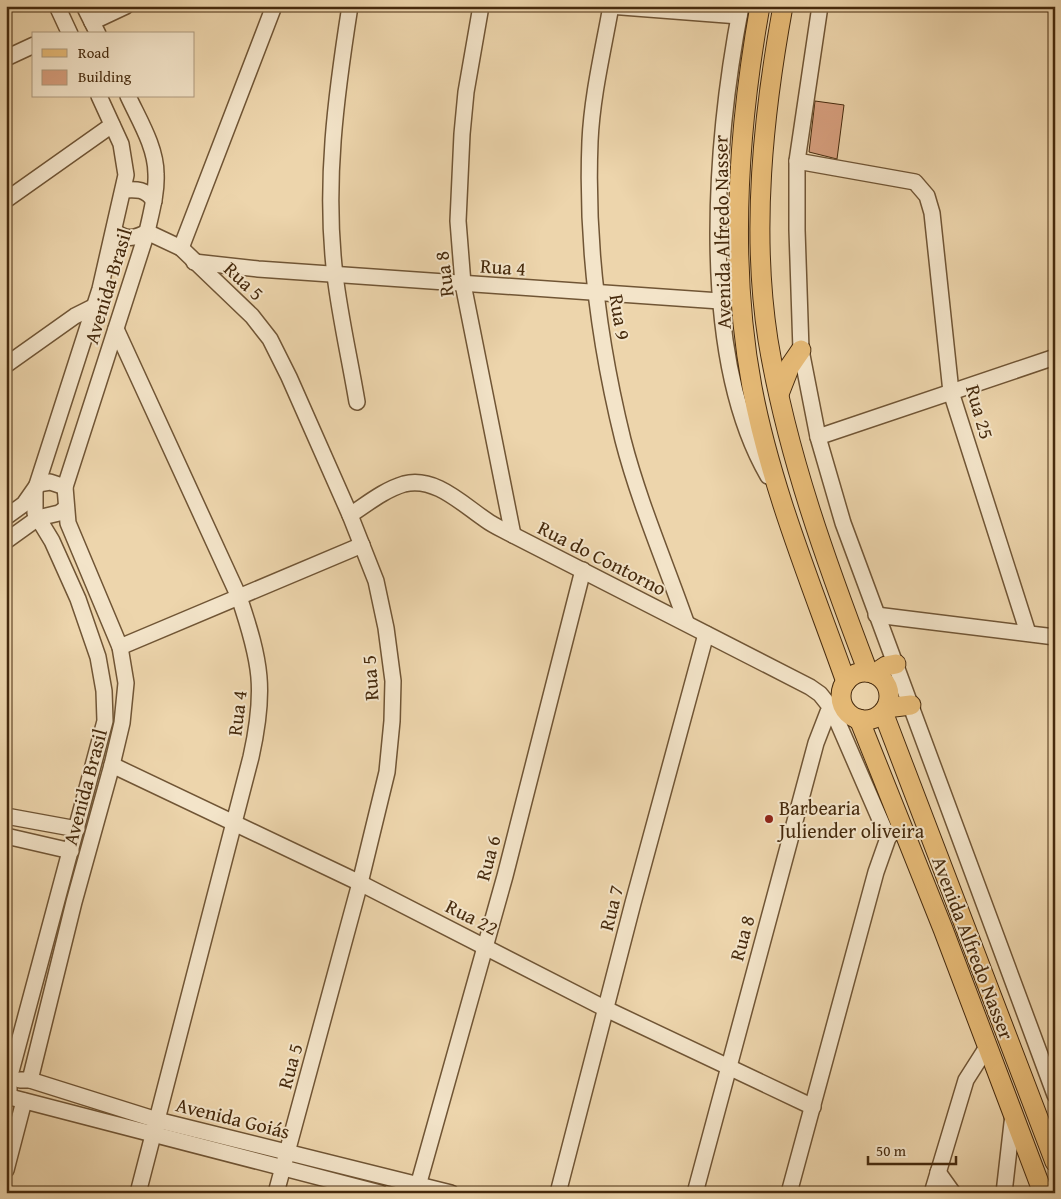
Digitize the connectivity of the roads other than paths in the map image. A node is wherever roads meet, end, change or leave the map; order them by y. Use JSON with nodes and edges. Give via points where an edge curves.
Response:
{"nodes":[{"id":1,"x":57,"y":6,"type":"edge"},
{"id":2,"x":84,"y":6,"type":"edge"},
{"id":3,"x":126,"y":6,"type":"edge"},
{"id":4,"x":274,"y":6,"type":"edge"},
{"id":5,"x":350,"y":6,"type":"edge"},
{"id":6,"x":481,"y":6,"type":"edge"},
{"id":7,"x":610,"y":6,"type":"edge"},
{"id":8,"x":760,"y":6,"type":"edge"},
{"id":9,"x":783,"y":6,"type":"edge"},
{"id":10,"x":820,"y":6,"type":"edge"},
{"id":11,"x":740,"y":11,"type":"edge"},
{"id":12,"x":95,"y":28,"type":"edge"},
{"id":13,"x":65,"y":32,"type":"edge"},
{"id":14,"x":32,"y":46,"type":"edge"},
{"id":15,"x":6,"y":58,"type":"edge"},
{"id":16,"x":100,"y":98,"type":"edge"},
{"id":17,"x":129,"y":98,"type":"edge"},
{"id":18,"x":112,"y":124,"type":"junction"},
{"id":19,"x":797,"y":161,"type":"junction"},
{"id":20,"x":124,"y":190,"type":"junction"},
{"id":21,"x":6,"y":200,"type":"edge"},
{"id":22,"x":154,"y":201,"type":"junction"},
{"id":23,"x":114,"y":231,"type":"junction"},
{"id":24,"x":147,"y":232,"type":"junction"},
{"id":25,"x":182,"y":248,"type":"junction"},
{"id":26,"x":194,"y":262,"type":"junction"},
{"id":27,"x":335,"y":275,"type":"junction"},
{"id":28,"x":463,"y":284,"type":"junction"},
{"id":29,"x":595,"y":293,"type":"junction"},
{"id":30,"x":720,"y":301,"type":"junction"},
{"id":31,"x":95,"y":306,"type":"junction"},
{"id":32,"x":116,"y":329,"type":"junction"},
{"id":33,"x":801,"y":350,"type":"junction"},
{"id":34,"x":1055,"y":357,"type":"edge"},
{"id":35,"x":6,"y":365,"type":"edge"},
{"id":36,"x":951,"y":392,"type":"junction"},
{"id":37,"x":779,"y":394,"type":"junction"},
{"id":38,"x":357,"y":402,"type":"dead end"},
{"id":39,"x":818,"y":437,"type":"junction"},
{"id":40,"x":38,"y":484,"type":"junction"},
{"id":41,"x":65,"y":487,"type":"junction"},
{"id":42,"x":782,"y":498,"type":"junction"},
{"id":43,"x":66,"y":508,"type":"junction"},
{"id":44,"x":350,"y":515,"type":"junction"},
{"id":45,"x":6,"y":517,"type":"edge"},
{"id":46,"x":38,"y":518,"type":"junction"},
{"id":47,"x":513,"y":535,"type":"junction"},
{"id":48,"x":6,"y":541,"type":"edge"},
{"id":49,"x":362,"y":545,"type":"junction"},
{"id":50,"x":583,"y":570,"type":"junction"},
{"id":51,"x":239,"y":598,"type":"junction"},
{"id":52,"x":876,"y":615,"type":"junction"},
{"id":53,"x":686,"y":622,"type":"junction"},
{"id":54,"x":1028,"y":633,"type":"junction"},
{"id":55,"x":706,"y":634,"type":"junction"},
{"id":56,"x":1055,"y":637,"type":"edge"},
{"id":57,"x":120,"y":647,"type":"junction"},
{"id":58,"x":896,"y":664,"type":"junction"},
{"id":59,"x":871,"y":673,"type":"junction"},
{"id":60,"x":846,"y":682,"type":"junction"},
{"id":61,"x":912,"y":704,"type":"junction"},
{"id":62,"x":837,"y":706,"type":"junction"},
{"id":63,"x":884,"y":710,"type":"junction"},
{"id":64,"x":859,"y":719,"type":"junction"},
{"id":65,"x":105,"y":721,"type":"junction"},
{"id":66,"x":122,"y":723,"type":"junction"},
{"id":67,"x":112,"y":765,"type":"junction"},
{"id":68,"x":6,"y":816,"type":"edge"},
{"id":69,"x":234,"y":823,"type":"junction"},
{"id":70,"x":901,"y":824,"type":"junction"},
{"id":71,"x":77,"y":829,"type":"junction"},
{"id":72,"x":6,"y":836,"type":"edge"},
{"id":73,"x":888,"y":838,"type":"junction"},
{"id":74,"x":71,"y":851,"type":"junction"},
{"id":75,"x":360,"y":882,"type":"junction"},
{"id":76,"x":58,"y":902,"type":"junction"},
{"id":77,"x":74,"y":902,"type":"junction"},
{"id":78,"x":485,"y":946,"type":"junction"},
{"id":79,"x":606,"y":1009,"type":"junction"},
{"id":80,"x":987,"y":1047,"type":"junction"},
{"id":81,"x":728,"y":1065,"type":"junction"},
{"id":82,"x":8,"y":1078,"type":"edge"},
{"id":83,"x":30,"y":1080,"type":"junction"},
{"id":84,"x":1055,"y":1095,"type":"edge"},
{"id":85,"x":13,"y":1098,"type":"edge"},
{"id":86,"x":813,"y":1107,"type":"junction"},
{"id":87,"x":1013,"y":1114,"type":"junction"},
{"id":88,"x":157,"y":1120,"type":"junction"},
{"id":89,"x":153,"y":1135,"type":"junction"},
{"id":90,"x":287,"y":1152,"type":"junction"},
{"id":91,"x":1055,"y":1162,"type":"edge"},
{"id":92,"x":283,"y":1168,"type":"junction"},
{"id":93,"x":6,"y":1170,"type":"edge"},
{"id":94,"x":938,"y":1172,"type":"junction"},
{"id":95,"x":418,"y":1188,"type":"edge"},
{"id":96,"x":138,"y":1193,"type":"edge"},
{"id":97,"x":276,"y":1193,"type":"edge"},
{"id":98,"x":380,"y":1193,"type":"edge"},
{"id":99,"x":451,"y":1193,"type":"edge"},
{"id":100,"x":558,"y":1193,"type":"edge"},
{"id":101,"x":694,"y":1193,"type":"edge"},
{"id":102,"x":790,"y":1193,"type":"edge"},
{"id":103,"x":932,"y":1193,"type":"edge"},
{"id":104,"x":953,"y":1193,"type":"edge"},
{"id":105,"x":1004,"y":1193,"type":"edge"},
{"id":106,"x":1043,"y":1193,"type":"edge"}],
"edges":[{"from":1,"to":13,"type":"street"},
{"from":2,"to":12,"type":"street"},
{"from":3,"to":12,"type":"street"},
{"from":4,"to":25,"type":"street"},
{"from":5,"to":27,"type":"street","via":[[330,171]]},
{"from":6,"to":28,"type":"street","name":"Rua 8","via":[[466,92],[459,165],[458,221]]},
{"from":7,"to":11,"type":"street"},
{"from":7,"to":29,"type":"street","name":"Rua 9","via":[[590,140]]},
{"from":8,"to":42,"type":"main road","name":"Avenida Alfredo Nasser","via":[[742,133],[740,256],[752,386]]},
{"from":9,"to":37,"type":"main road","name":"Avenida Alfredo Nasser","via":[[766,116],[761,191],[761,259],[768,339]]},
{"from":10,"to":19,"type":"street"},
{"from":11,"to":30,"type":"street","via":[[722,159]]},
{"from":14,"to":15,"type":"street"},
{"from":16,"to":18,"type":"street","name":"Avenida Brasil"},
{"from":17,"to":22,"type":"street","name":"Avenida Brasil","via":[[153,157],[156,172]]},
{"from":18,"to":20,"type":"street","name":"Avenida Brasil","via":[[126,162]]},
{"from":18,"to":21,"type":"street"},
{"from":19,"to":33,"type":"street"},
{"from":19,"to":36,"type":"street","name":"Rua 25","via":[[915,182],[928,196]]},
{"from":20,"to":22,"type":"street","via":[[142,190],[149,193]]},
{"from":20,"to":23,"type":"street","name":"Avenida Brasil"},
{"from":22,"to":24,"type":"street","name":"Avenida Brasil"},
{"from":23,"to":24,"type":"street","via":[[130,238]]},
{"from":23,"to":31,"type":"street","name":"Avenida Brasil"},
{"from":24,"to":25,"type":"street"},
{"from":24,"to":32,"type":"street","name":"Avenida Brasil"},
{"from":25,"to":26,"type":"street","name":"Rua 5"},
{"from":26,"to":27,"type":"street","name":"Rua 4"},
{"from":26,"to":44,"type":"street","name":"Rua 5","via":[[266,333],[289,376]]},
{"from":27,"to":28,"type":"street","name":"Rua 4"},
{"from":27,"to":38,"type":"street"},
{"from":28,"to":29,"type":"street","name":"Rua 4"},
{"from":28,"to":47,"type":"street","name":"Rua 8"},
{"from":29,"to":30,"type":"street","name":"Rua 4"},
{"from":29,"to":53,"type":"street","name":"Rua 9","via":[[623,441]]},
{"from":30,"to":42,"type":"street","via":[[740,407],[762,466]]},
{"from":31,"to":35,"type":"street","via":[[75,316]]},
{"from":31,"to":40,"type":"street","name":"Avenida Brasil"},
{"from":32,"to":41,"type":"street","name":"Avenida Brasil"},
{"from":32,"to":51,"type":"street","name":"Rua 4"},
{"from":33,"to":37,"type":"main road","via":[[790,366]]},
{"from":33,"to":39,"type":"street"},
{"from":34,"to":36,"type":"street"},
{"from":36,"to":39,"type":"street"},
{"from":36,"to":54,"type":"street","name":"Rua 25"},
{"from":37,"to":59,"type":"main road","name":"Avenida Alfredo Nasser","via":[[802,489]]},
{"from":39,"to":52,"type":"street","via":[[843,523]]},
{"from":40,"to":41,"type":"street","via":[[50,482]]},
{"from":40,"to":45,"type":"street","name":"Avenida Brasil","via":[[24,504]]},
{"from":40,"to":46,"type":"street","name":"Avenida Brasil","via":[[34,505]]},
{"from":41,"to":43,"type":"street","name":"Avenida Brasil"},
{"from":42,"to":60,"type":"main road","name":"Avenida Alfredo Nasser"},
{"from":43,"to":46,"type":"street","via":[[59,514]]},
{"from":43,"to":57,"type":"street","name":"Avenida Brasil","via":[[68,523]]},
{"from":44,"to":47,"type":"street","name":"Rua do Contorno","via":[[382,494],[404,484],[419,483],[435,486]]},
{"from":44,"to":49,"type":"street","name":"Rua 5"},
{"from":46,"to":48,"type":"street"},
{"from":46,"to":65,"type":"street","name":"Avenida Brasil","via":[[78,599],[98,657]]},
{"from":47,"to":50,"type":"street","name":"Rua do Contorno"},
{"from":49,"to":51,"type":"street"},
{"from":49,"to":75,"type":"street","name":"Rua 5","via":[[376,581],[393,681],[387,772]]},
{"from":50,"to":53,"type":"street","name":"Rua do Contorno"},
{"from":50,"to":78,"type":"street","name":"Rua 6"},
{"from":51,"to":57,"type":"street"},
{"from":51,"to":69,"type":"street","name":"Rua 4","via":[[252,636],[261,691],[259,719]]},
{"from":52,"to":54,"type":"street"},
{"from":52,"to":58,"type":"street"},
{"from":53,"to":55,"type":"street","name":"Rua do Contorno"},
{"from":54,"to":56,"type":"street"},
{"from":55,"to":62,"type":"street","name":"Rua do Contorno","via":[[810,687]]},
{"from":55,"to":79,"type":"street","name":"Rua 7"},
{"from":57,"to":66,"type":"street","name":"Avenida Brasil","via":[[126,682]]},
{"from":58,"to":59,"type":"main road"},
{"from":58,"to":61,"type":"street"},
{"from":59,"to":60,"type":"main road","via":[[860,673]]},
{"from":59,"to":63,"type":"main road","via":[[886,685],[888,700]]},
{"from":60,"to":62,"type":"main road"},
{"from":61,"to":63,"type":"main road"},
{"from":61,"to":84,"type":"street"},
{"from":62,"to":64,"type":"main road"},
{"from":62,"to":73,"type":"street","name":"Rua do Contorno"},
{"from":62,"to":81,"type":"street","name":"Rua 8","via":[[824,717],[816,743]]},
{"from":63,"to":64,"type":"main road","via":[[876,717]]},
{"from":63,"to":91,"type":"main road","name":"Avenida Alfredo Nasser"},
{"from":64,"to":70,"type":"main road","name":"Avenida Alfredo Nasser"},
{"from":65,"to":66,"type":"street"},
{"from":65,"to":71,"type":"street","name":"Avenida Brasil"},
{"from":66,"to":67,"type":"street","name":"Avenida Brasil"},
{"from":67,"to":69,"type":"street","name":"Rua 22"},
{"from":67,"to":77,"type":"street","name":"Avenida Brasil"},
{"from":68,"to":71,"type":"street"},
{"from":69,"to":75,"type":"street","name":"Rua 22"},
{"from":69,"to":88,"type":"street","name":"Rua 4"},
{"from":70,"to":73,"type":"street"},
{"from":70,"to":80,"type":"main road","name":"Avenida Alfredo Nasser"},
{"from":71,"to":74,"type":"street","name":"Avenida Brasil"},
{"from":72,"to":74,"type":"street"},
{"from":73,"to":86,"type":"street"},
{"from":74,"to":76,"type":"street","name":"Avenida Brasil"},
{"from":75,"to":78,"type":"street","name":"Rua 22"},
{"from":75,"to":90,"type":"street","name":"Rua 5"},
{"from":76,"to":77,"type":"street"},
{"from":76,"to":82,"type":"street","name":"Avenida Brasil"},
{"from":77,"to":83,"type":"street","name":"Avenida Brasil"},
{"from":78,"to":79,"type":"street","name":"Rua 22"},
{"from":78,"to":95,"type":"street","name":"Rua 6"},
{"from":79,"to":81,"type":"street","name":"Rua 22"},
{"from":79,"to":100,"type":"street","name":"Rua 7"},
{"from":80,"to":87,"type":"main road","name":"Avenida Alfredo Nasser"},
{"from":80,"to":94,"type":"street","via":[[966,1080]]},
{"from":81,"to":86,"type":"street","name":"Rua 22"},
{"from":81,"to":101,"type":"street","name":"Rua 8"},
{"from":82,"to":83,"type":"street","name":"Avenida Goiás"},
{"from":82,"to":85,"type":"street","name":"Avenida Brasil"},
{"from":83,"to":88,"type":"street","name":"Avenida Goiás"},
{"from":85,"to":89,"type":"street","name":"Avenida Goiás"},
{"from":85,"to":93,"type":"street"},
{"from":86,"to":102,"type":"street"},
{"from":87,"to":105,"type":"street"},
{"from":87,"to":106,"type":"main road","name":"Avenida Alfredo Nasser"},
{"from":88,"to":89,"type":"street","name":"Rua 4"},
{"from":88,"to":90,"type":"street","name":"Avenida Goiás"},
{"from":89,"to":92,"type":"street","name":"Avenida Goiás"},
{"from":89,"to":96,"type":"street"},
{"from":90,"to":92,"type":"street","name":"Rua 5"},
{"from":90,"to":95,"type":"street","name":"Avenida Goiás"},
{"from":92,"to":97,"type":"street"},
{"from":92,"to":98,"type":"street","name":"Avenida Goiás"},
{"from":94,"to":103,"type":"street"},
{"from":94,"to":104,"type":"street"},
{"from":95,"to":99,"type":"street","name":"Avenida Goiás"}]}
